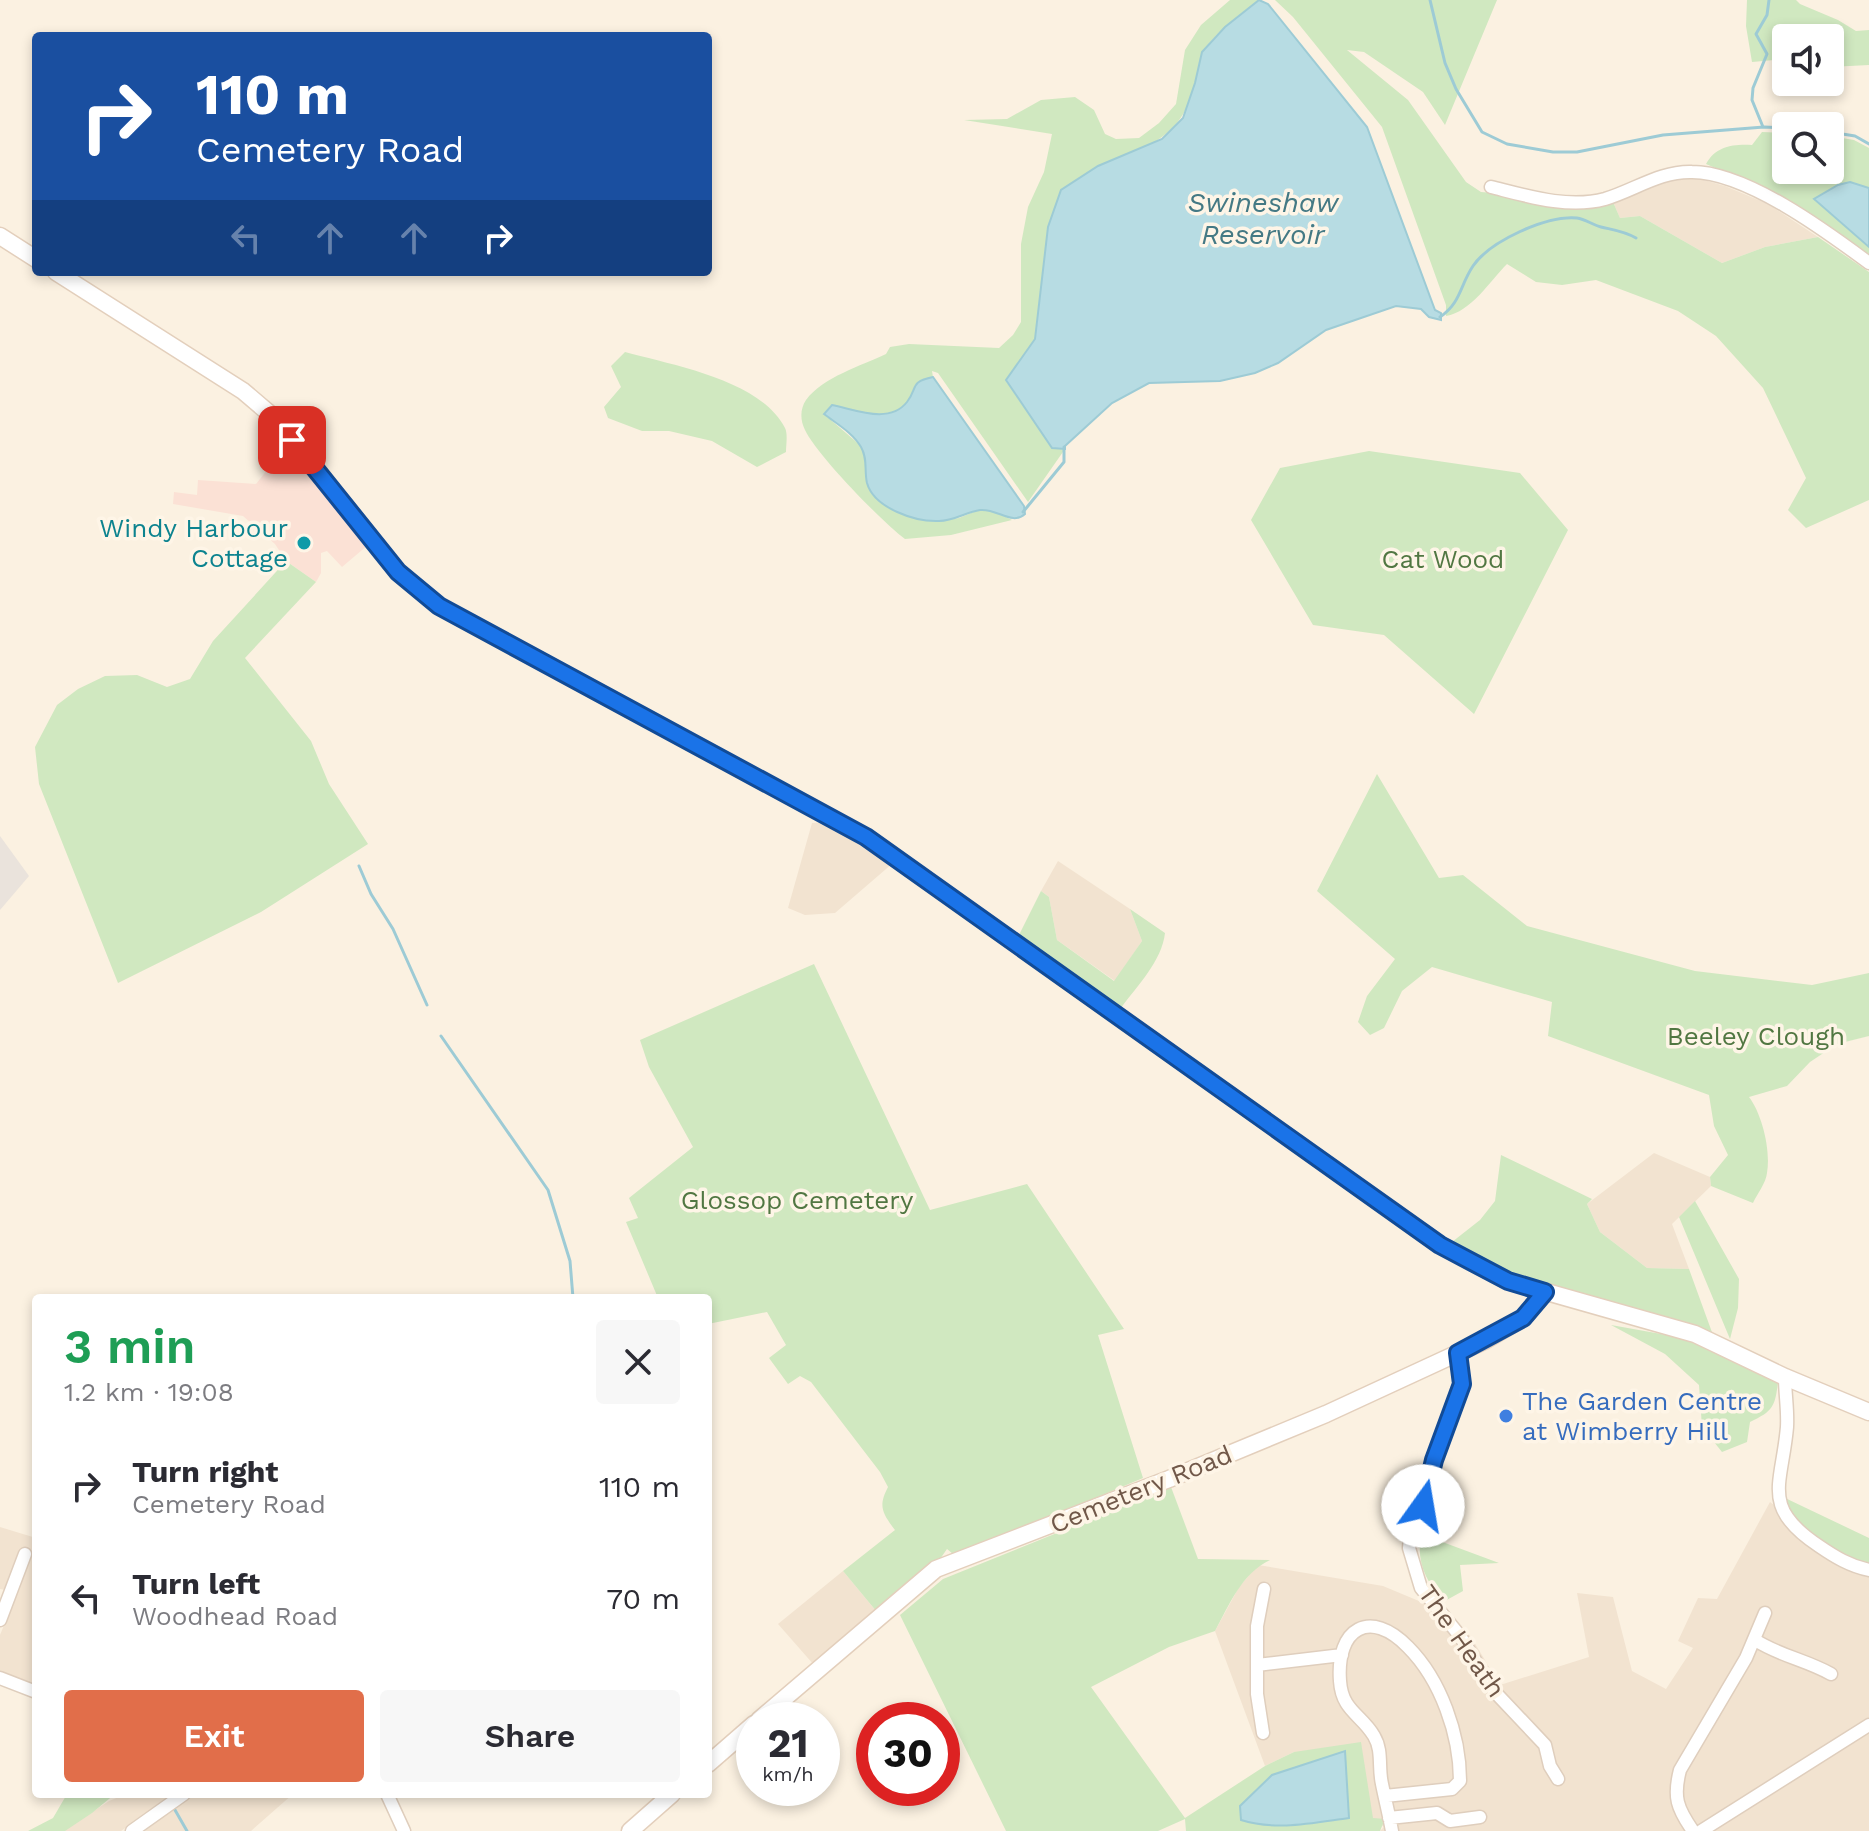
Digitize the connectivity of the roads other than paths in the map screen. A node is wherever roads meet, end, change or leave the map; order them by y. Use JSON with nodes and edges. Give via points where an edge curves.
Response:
{"nodes":[{"id":1,"x":1491,"y":187,"type":"dead end"},
{"id":2,"x":0,"y":236,"type":"edge"},
{"id":3,"x":32,"y":256,"type":"edge"},
{"id":4,"x":1869,"y":263,"type":"edge"},
{"id":5,"x":62,"y":276,"type":"edge"},
{"id":6,"x":1545,"y":1292,"type":"junction"},
{"id":7,"x":1458,"y":1353,"type":"junction"},
{"id":8,"x":1785,"y":1377,"type":"junction"},
{"id":9,"x":1869,"y":1412,"type":"edge"},
{"id":10,"x":25,"y":1554,"type":"dead end"},
{"id":11,"x":1869,"y":1570,"type":"edge"},
{"id":12,"x":1264,"y":1589,"type":"dead end"},
{"id":13,"x":1765,"y":1613,"type":"dead end"},
{"id":14,"x":0,"y":1620,"type":"edge"},
{"id":15,"x":1755,"y":1640,"type":"junction"},
{"id":16,"x":1342,"y":1655,"type":"junction"},
{"id":17,"x":1257,"y":1665,"type":"junction"},
{"id":18,"x":1831,"y":1674,"type":"dead end"},
{"id":19,"x":0,"y":1678,"type":"edge"},
{"id":20,"x":32,"y":1690,"type":"edge"},
{"id":21,"x":780,"y":1702,"type":"edge"},
{"id":22,"x":1869,"y":1725,"type":"edge"},
{"id":23,"x":1263,"y":1733,"type":"dead end"},
{"id":24,"x":736,"y":1740,"type":"edge"},
{"id":25,"x":712,"y":1761,"type":"edge"},
{"id":26,"x":1558,"y":1779,"type":"dead end"},
{"id":27,"x":1385,"y":1796,"type":"junction"},
{"id":28,"x":178,"y":1798,"type":"edge"},
{"id":29,"x":389,"y":1798,"type":"edge"},
{"id":30,"x":667,"y":1798,"type":"edge"},
{"id":31,"x":1480,"y":1817,"type":"dead end"},
{"id":32,"x":1391,"y":1825,"type":"edge"},
{"id":33,"x":132,"y":1831,"type":"edge"},
{"id":34,"x":404,"y":1831,"type":"edge"},
{"id":35,"x":630,"y":1831,"type":"edge"},
{"id":36,"x":1693,"y":1831,"type":"edge"},
{"id":37,"x":1701,"y":1831,"type":"edge"}],
"edges":[{"from":1,"to":4,"type":"street","via":[[1583,202],[1608,198],[1662,176],[1707,174],[1768,197]]},
{"from":2,"to":3,"type":"main road"},
{"from":5,"to":6,"type":"main road","via":[[243,391],[277,420],[398,572],[439,606],[859,832],[1440,1245],[1508,1281]]},
{"from":6,"to":7,"type":"main road","name":"Cemetery Road","via":[[1523,1318]]},
{"from":6,"to":8,"type":"main road","via":[[1695,1334]]},
{"from":7,"to":21,"type":"main road","name":"Cemetery Road","via":[[1312,1420],[936,1569]]},
{"from":7,"to":26,"type":"street","name":"The Heath","via":[[1462,1384],[1423,1506],[1411,1527],[1409,1548],[1421,1588],[1460,1636],[1494,1691],[1545,1745]]},
{"from":8,"to":9,"type":"main road"},
{"from":8,"to":11,"type":"street","via":[[1787,1427],[1778,1478],[1779,1500],[1788,1521],[1833,1556]]},
{"from":10,"to":14,"type":"street"},
{"from":12,"to":17,"type":"street"},
{"from":13,"to":15,"type":"street"},
{"from":15,"to":18,"type":"street"},
{"from":15,"to":36,"type":"street","via":[[1680,1770],[1675,1790]]},
{"from":16,"to":17,"type":"street"},
{"from":16,"to":27,"type":"street","via":[[1341,1695],[1374,1736]]},
{"from":16,"to":27,"type":"street","via":[[1347,1636],[1360,1627],[1396,1636],[1433,1680],[1446,1711],[1460,1781],[1452,1789]]},
{"from":17,"to":23,"type":"street"},
{"from":19,"to":20,"type":"street"},
{"from":22,"to":37,"type":"street"},
{"from":24,"to":25,"type":"main road"},
{"from":27,"to":32,"type":"street"},
{"from":28,"to":33,"type":"street"},
{"from":29,"to":34,"type":"street"},
{"from":30,"to":35,"type":"main road"},
{"from":31,"to":32,"type":"street","via":[[1450,1821],[1437,1813]]}]}
